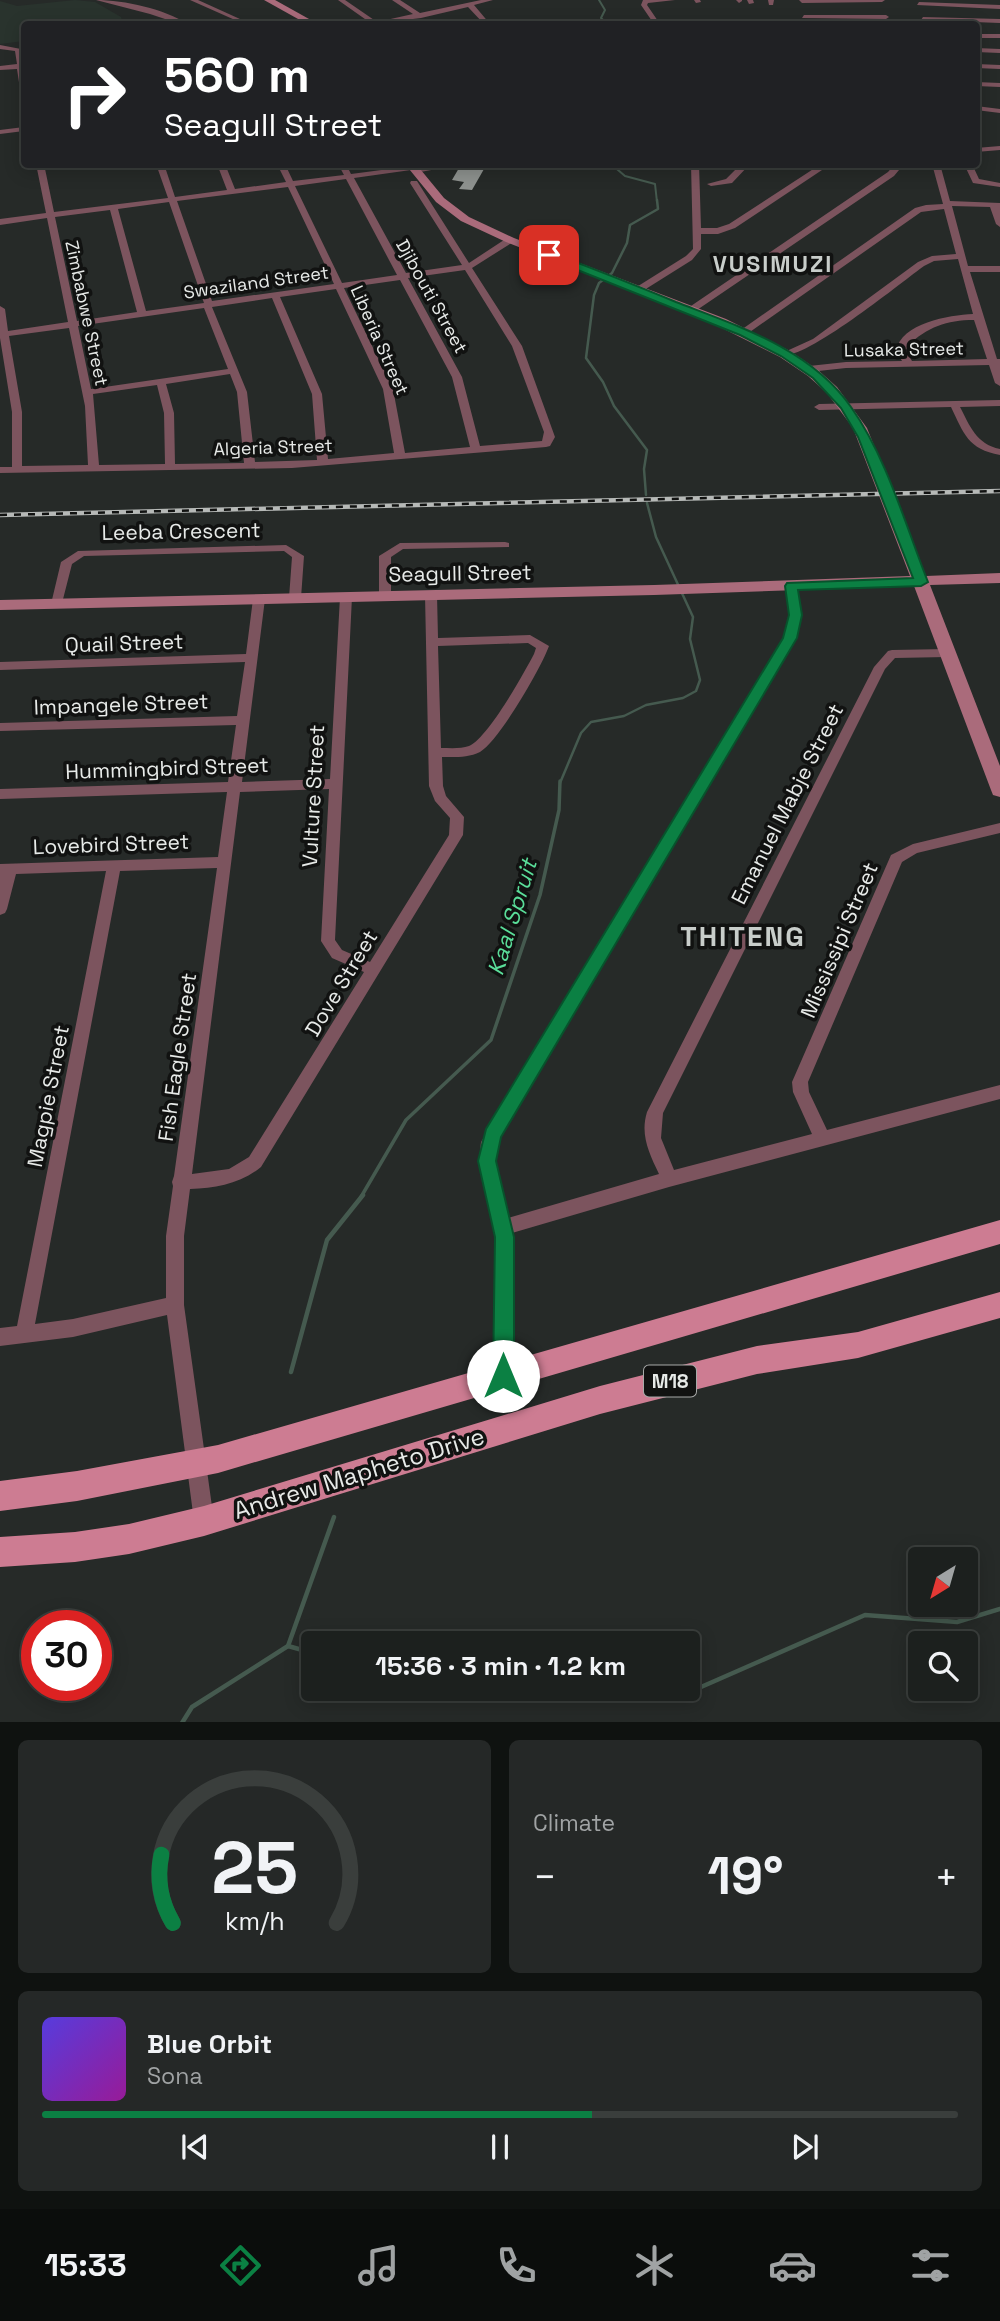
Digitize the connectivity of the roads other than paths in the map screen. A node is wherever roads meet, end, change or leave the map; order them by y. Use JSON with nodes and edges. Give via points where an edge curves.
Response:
{"nodes":[{"id":1,"x":99,"y":0,"type":"edge"},
{"id":2,"x":149,"y":0,"type":"edge"},
{"id":3,"x":193,"y":0,"type":"edge"},
{"id":4,"x":268,"y":0,"type":"edge"},
{"id":5,"x":341,"y":0,"type":"edge"},
{"id":6,"x":395,"y":0,"type":"edge"},
{"id":7,"x":452,"y":0,"type":"edge"},
{"id":8,"x":491,"y":0,"type":"edge"},
{"id":9,"x":646,"y":0,"type":"edge"},
{"id":10,"x":672,"y":0,"type":"edge"},
{"id":11,"x":918,"y":2,"type":"edge"},
{"id":12,"x":802,"y":3,"type":"edge"},
{"id":13,"x":882,"y":3,"type":"edge"},
{"id":14,"x":466,"y":6,"type":"junction"},
{"id":15,"x":134,"y":7,"type":"junction"},
{"id":16,"x":1000,"y":7,"type":"edge"},
{"id":17,"x":423,"y":16,"type":"junction"},
{"id":18,"x":176,"y":21,"type":"edge"},
{"id":19,"x":241,"y":21,"type":"edge"},
{"id":20,"x":307,"y":21,"type":"edge"},
{"id":21,"x":374,"y":21,"type":"edge"},
{"id":22,"x":396,"y":21,"type":"edge"},
{"id":23,"x":432,"y":21,"type":"edge"},
{"id":24,"x":484,"y":21,"type":"edge"},
{"id":25,"x":655,"y":21,"type":"edge"},
{"id":26,"x":805,"y":21,"type":"edge"},
{"id":27,"x":888,"y":21,"type":"edge"},
{"id":28,"x":924,"y":21,"type":"edge"},
{"id":29,"x":980,"y":21,"type":"edge"},
{"id":30,"x":1000,"y":21,"type":"edge"},
{"id":31,"x":980,"y":36,"type":"edge"},
{"id":32,"x":1000,"y":36,"type":"edge"},
{"id":33,"x":0,"y":47,"type":"edge"},
{"id":34,"x":980,"y":50,"type":"edge"},
{"id":35,"x":1000,"y":51,"type":"edge"},
{"id":36,"x":21,"y":62,"type":"edge"},
{"id":37,"x":21,"y":66,"type":"edge"},
{"id":38,"x":980,"y":66,"type":"edge"},
{"id":39,"x":1000,"y":67,"type":"edge"},
{"id":40,"x":0,"y":68,"type":"edge"},
{"id":41,"x":980,"y":84,"type":"edge"},
{"id":42,"x":1000,"y":85,"type":"edge"},
{"id":43,"x":980,"y":108,"type":"edge"},
{"id":44,"x":1000,"y":111,"type":"edge"},
{"id":45,"x":21,"y":129,"type":"edge"},
{"id":46,"x":0,"y":132,"type":"edge"},
{"id":47,"x":1000,"y":148,"type":"edge"},
{"id":48,"x":980,"y":150,"type":"edge"},
{"id":49,"x":41,"y":168,"type":"edge"},
{"id":50,"x":161,"y":168,"type":"edge"},
{"id":51,"x":223,"y":168,"type":"edge"},
{"id":52,"x":283,"y":168,"type":"edge"},
{"id":53,"x":344,"y":168,"type":"edge"},
{"id":54,"x":436,"y":168,"type":"edge"},
{"id":55,"x":695,"y":168,"type":"edge"},
{"id":56,"x":742,"y":168,"type":"edge"},
{"id":57,"x":821,"y":168,"type":"edge"},
{"id":58,"x":896,"y":168,"type":"edge"},
{"id":59,"x":937,"y":168,"type":"edge"},
{"id":60,"x":970,"y":168,"type":"edge"},
{"id":61,"x":413,"y":172,"type":"edge"},
{"id":62,"x":348,"y":176,"type":"junction"},
{"id":63,"x":290,"y":184,"type":"junction"},
{"id":64,"x":711,"y":184,"type":"dead end"},
{"id":65,"x":1000,"y":185,"type":"edge"},
{"id":66,"x":232,"y":191,"type":"junction"},
{"id":67,"x":172,"y":199,"type":"junction"},
{"id":68,"x":948,"y":204,"type":"junction"},
{"id":69,"x":997,"y":204,"type":"edge"},
{"id":70,"x":113,"y":207,"type":"junction"},
{"id":71,"x":51,"y":215,"type":"junction"},
{"id":72,"x":0,"y":222,"type":"edge"},
{"id":73,"x":1000,"y":224,"type":"edge"},
{"id":74,"x":698,"y":231,"type":"junction"},
{"id":75,"x":510,"y":240,"type":"junction"},
{"id":76,"x":962,"y":256,"type":"junction"},
{"id":77,"x":468,"y":268,"type":"junction"},
{"id":78,"x":1000,"y":269,"type":"edge"},
{"id":79,"x":967,"y":270,"type":"junction"},
{"id":80,"x":402,"y":277,"type":"junction"},
{"id":81,"x":339,"y":286,"type":"junction"},
{"id":82,"x":631,"y":287,"type":"junction"},
{"id":83,"x":275,"y":295,"type":"junction"},
{"id":84,"x":208,"y":305,"type":"junction"},
{"id":85,"x":0,"y":309,"type":"edge"},
{"id":86,"x":691,"y":310,"type":"junction"},
{"id":87,"x":142,"y":314,"type":"junction"},
{"id":88,"x":978,"y":317,"type":"junction"},
{"id":89,"x":74,"y":324,"type":"junction"},
{"id":90,"x":744,"y":332,"type":"junction"},
{"id":91,"x":2,"y":335,"type":"edge"},
{"id":92,"x":785,"y":354,"type":"junction"},
{"id":93,"x":997,"y":362,"type":"edge"},
{"id":94,"x":909,"y":364,"type":"junction"},
{"id":95,"x":809,"y":369,"type":"junction"},
{"id":96,"x":234,"y":371,"type":"junction"},
{"id":97,"x":162,"y":382,"type":"junction"},
{"id":98,"x":1000,"y":383,"type":"edge"},
{"id":99,"x":88,"y":392,"type":"junction"},
{"id":100,"x":1000,"y":403,"type":"edge"},
{"id":101,"x":954,"y":404,"type":"junction"},
{"id":102,"x":819,"y":407,"type":"dead end"},
{"id":103,"x":845,"y":407,"type":"junction"},
{"id":104,"x":476,"y":450,"type":"junction"},
{"id":105,"x":1000,"y":452,"type":"edge"},
{"id":106,"x":400,"y":456,"type":"junction"},
{"id":107,"x":323,"y":463,"type":"junction"},
{"id":108,"x":250,"y":466,"type":"junction"},
{"id":109,"x":170,"y":467,"type":"junction"},
{"id":110,"x":94,"y":469,"type":"junction"},
{"id":111,"x":0,"y":470,"type":"edge"},
{"id":112,"x":17,"y":470,"type":"junction"},
{"id":113,"x":505,"y":545,"type":"dead end"},
{"id":114,"x":1000,"y":578,"type":"edge"},
{"id":115,"x":921,"y":582,"type":"junction"},
{"id":116,"x":791,"y":586,"type":"junction"},
{"id":117,"x":431,"y":595,"type":"junction"},
{"id":118,"x":385,"y":596,"type":"junction"},
{"id":119,"x":346,"y":597,"type":"junction"},
{"id":120,"x":295,"y":598,"type":"junction"},
{"id":121,"x":259,"y":599,"type":"junction"},
{"id":122,"x":57,"y":604,"type":"junction"},
{"id":123,"x":0,"y":605,"type":"edge"},
{"id":124,"x":433,"y":642,"type":"junction"},
{"id":125,"x":947,"y":653,"type":"junction"},
{"id":126,"x":250,"y":658,"type":"junction"},
{"id":127,"x":0,"y":666,"type":"edge"},
{"id":128,"x":243,"y":720,"type":"junction"},
{"id":129,"x":0,"y":727,"type":"edge"},
{"id":130,"x":435,"y":752,"type":"junction"},
{"id":131,"x":335,"y":784,"type":"junction"},
{"id":132,"x":234,"y":786,"type":"junction"},
{"id":133,"x":1000,"y":790,"type":"edge"},
{"id":134,"x":0,"y":794,"type":"edge"},
{"id":135,"x":1000,"y":828,"type":"edge"},
{"id":136,"x":224,"y":862,"type":"junction"},
{"id":137,"x":114,"y":866,"type":"junction"},
{"id":138,"x":5,"y":869,"type":"edge"},
{"id":139,"x":0,"y":909,"type":"edge"},
{"id":140,"x":373,"y":970,"type":"junction"},
{"id":141,"x":1000,"y":1092,"type":"edge"},
{"id":142,"x":822,"y":1137,"type":"junction"},
{"id":143,"x":669,"y":1179,"type":"junction"},
{"id":144,"x":180,"y":1182,"type":"junction"},
{"id":145,"x":504,"y":1227,"type":"junction"},
{"id":146,"x":1000,"y":1232,"type":"edge"},
{"id":147,"x":1000,"y":1305,"type":"edge"},
{"id":148,"x":175,"y":1306,"type":"junction"},
{"id":149,"x":24,"y":1335,"type":"junction"},
{"id":150,"x":0,"y":1337,"type":"edge"},
{"id":151,"x":503,"y":1376,"type":"junction"},
{"id":152,"x":195,"y":1465,"type":"junction"},
{"id":153,"x":0,"y":1496,"type":"edge"},
{"id":154,"x":204,"y":1521,"type":"junction"},
{"id":155,"x":0,"y":1552,"type":"edge"}],
"edges":[{"from":1,"to":15,"type":"street"},
{"from":2,"to":15,"type":"street"},
{"from":3,"to":19,"type":"street"},
{"from":4,"to":20,"type":"street"},
{"from":5,"to":21,"type":"street"},
{"from":6,"to":17,"type":"street"},
{"from":7,"to":14,"type":"street"},
{"from":8,"to":14,"type":"street"},
{"from":9,"to":10,"type":"street"},
{"from":9,"to":25,"type":"street","via":[[644,5]]},
{"from":11,"to":16,"type":"street"},
{"from":11,"to":28,"type":"street"},
{"from":12,"to":13,"type":"street"},
{"from":12,"to":26,"type":"street"},
{"from":13,"to":27,"type":"street"},
{"from":14,"to":17,"type":"street"},
{"from":14,"to":24,"type":"street"},
{"from":15,"to":18,"type":"street"},
{"from":17,"to":22,"type":"street"},
{"from":17,"to":23,"type":"street"},
{"from":29,"to":30,"type":"street"},
{"from":31,"to":32,"type":"street"},
{"from":33,"to":36,"type":"street","via":[[18,49]]},
{"from":34,"to":35,"type":"street"},
{"from":37,"to":40,"type":"street"},
{"from":38,"to":39,"type":"street"},
{"from":41,"to":42,"type":"street"},
{"from":43,"to":44,"type":"street"},
{"from":45,"to":46,"type":"street"},
{"from":47,"to":48,"type":"street"},
{"from":49,"to":71,"type":"street","name":"Zimbabwe Street"},
{"from":50,"to":67,"type":"street"},
{"from":51,"to":66,"type":"street"},
{"from":52,"to":63,"type":"street","name":"Liberia Street"},
{"from":53,"to":62,"type":"street","name":"Djibouti Street"},
{"from":54,"to":61,"type":"street"},
{"from":55,"to":74,"type":"street"},
{"from":56,"to":64,"type":"street","via":[[727,182]]},
{"from":57,"to":74,"type":"street","via":[[732,226]]},
{"from":58,"to":86,"type":"street"},
{"from":59,"to":68,"type":"street"},
{"from":60,"to":65,"type":"street","via":[[976,181]]},
{"from":61,"to":62,"type":"street"},
{"from":61,"to":75,"type":"street","via":[[454,212]]},
{"from":61,"to":77,"type":"street"},
{"from":62,"to":63,"type":"street"},
{"from":62,"to":80,"type":"street","name":"Djibouti Street"},
{"from":63,"to":66,"type":"street"},
{"from":63,"to":81,"type":"street","name":"Liberia Street"},
{"from":66,"to":67,"type":"street"},
{"from":67,"to":70,"type":"street"},
{"from":67,"to":84,"type":"street"},
{"from":68,"to":69,"type":"street"},
{"from":68,"to":76,"type":"street"},
{"from":68,"to":90,"type":"street","via":[[918,210]]},
{"from":69,"to":73,"type":"street"},
{"from":70,"to":71,"type":"street"},
{"from":70,"to":87,"type":"street"},
{"from":71,"to":72,"type":"street"},
{"from":71,"to":89,"type":"street","name":"Zimbabwe Street"},
{"from":74,"to":82,"type":"street","via":[[694,253]]},
{"from":75,"to":77,"type":"street","name":"Swaziland Street"},
{"from":75,"to":82,"type":"street"},
{"from":76,"to":79,"type":"street"},
{"from":76,"to":92,"type":"street","via":[[921,264],[816,341]]},
{"from":77,"to":80,"type":"street","name":"Swaziland Street"},
{"from":77,"to":104,"type":"street","name":"Algeria Street","via":[[522,356],[551,437],[546,444]]},
{"from":78,"to":79,"type":"street"},
{"from":79,"to":88,"type":"street"},
{"from":80,"to":81,"type":"street","name":"Swaziland Street"},
{"from":80,"to":104,"type":"street","name":"Djibouti Street","via":[[457,377]]},
{"from":81,"to":83,"type":"street","name":"Swaziland Street"},
{"from":81,"to":106,"type":"street","name":"Liberia Street","via":[[388,389]]},
{"from":82,"to":86,"type":"street"},
{"from":83,"to":84,"type":"street","name":"Swaziland Street"},
{"from":83,"to":107,"type":"street","via":[[317,394]]},
{"from":84,"to":87,"type":"street","name":"Swaziland Street"},
{"from":84,"to":96,"type":"street"},
{"from":85,"to":91,"type":"street"},
{"from":86,"to":90,"type":"street"},
{"from":87,"to":89,"type":"street","name":"Swaziland Street"},
{"from":88,"to":93,"type":"street"},
{"from":88,"to":94,"type":"street","via":[[942,317],[929,323],[902,345]]},
{"from":89,"to":91,"type":"street","name":"Swaziland Street"},
{"from":89,"to":99,"type":"street","name":"Zimbabwe Street"},
{"from":90,"to":92,"type":"street"},
{"from":91,"to":112,"type":"street","via":[[18,421]]},
{"from":92,"to":95,"type":"street"},
{"from":93,"to":94,"type":"street","name":"Lusaka Street"},
{"from":93,"to":98,"type":"street"},
{"from":94,"to":95,"type":"street","name":"Lusaka Street"},
{"from":95,"to":103,"type":"street"},
{"from":96,"to":97,"type":"street"},
{"from":96,"to":108,"type":"street","via":[[244,402]]},
{"from":97,"to":99,"type":"street"},
{"from":97,"to":109,"type":"street","via":[[169,413]]},
{"from":99,"to":110,"type":"street","name":"Zimbabwe Street"},
{"from":100,"to":101,"type":"street"},
{"from":101,"to":103,"type":"street"},
{"from":101,"to":105,"type":"street","via":[[974,443]]},
{"from":102,"to":103,"type":"street"},
{"from":103,"to":115,"type":"street","via":[[867,444]]},
{"from":104,"to":106,"type":"street","name":"Algeria Street"},
{"from":106,"to":107,"type":"street","name":"Algeria Street"},
{"from":107,"to":108,"type":"street","name":"Algeria Street"},
{"from":108,"to":109,"type":"street","name":"Algeria Street"},
{"from":109,"to":110,"type":"street","name":"Algeria Street"},
{"from":110,"to":112,"type":"street","name":"Algeria Street"},
{"from":111,"to":112,"type":"street","name":"Algeria Street"},
{"from":113,"to":118,"type":"street","via":[[392,549],[385,556]]},
{"from":114,"to":115,"type":"street","name":"Seagull Street"},
{"from":115,"to":116,"type":"street","name":"Seagull Street"},
{"from":115,"to":125,"type":"street"},
{"from":116,"to":117,"type":"street","name":"Seagull Street"},
{"from":116,"to":145,"type":"street","via":[[795,615],[790,638],[489,1142],[487,1161]]},
{"from":117,"to":118,"type":"street","name":"Seagull Street"},
{"from":117,"to":124,"type":"street","name":"Dove Street"},
{"from":118,"to":119,"type":"street","name":"Seagull Street"},
{"from":119,"to":120,"type":"street","name":"Seagull Street"},
{"from":119,"to":131,"type":"street","name":"Vulture Street"},
{"from":120,"to":121,"type":"street","name":"Seagull Street"},
{"from":120,"to":122,"type":"street","name":"Leeba Crescent","via":[[298,556],[286,548],[82,553],[67,562]]},
{"from":121,"to":122,"type":"street","name":"Seagull Street"},
{"from":121,"to":126,"type":"street","name":"Fish Eagle Street"},
{"from":122,"to":123,"type":"street","name":"Seagull Street"},
{"from":124,"to":130,"type":"street","name":"Dove Street"},
{"from":124,"to":130,"type":"street","via":[[530,639],[543,649],[481,744],[465,752]]},
{"from":125,"to":133,"type":"street"},
{"from":125,"to":143,"type":"street","name":"Emanuel Mabje Street","via":[[892,654],[880,667],[655,1112],[652,1139]]},
{"from":126,"to":127,"type":"street","name":"Quail Street"},
{"from":126,"to":128,"type":"street","name":"Fish Eagle Street"},
{"from":128,"to":129,"type":"street","name":"Impangele Street"},
{"from":128,"to":132,"type":"street","name":"Fish Eagle Street"},
{"from":130,"to":140,"type":"street","name":"Dove Street","via":[[438,793],[457,817],[456,835]]},
{"from":131,"to":132,"type":"street","name":"Hummingbird Street"},
{"from":131,"to":140,"type":"street","name":"Vulture Street","via":[[328,941],[337,954]]},
{"from":132,"to":134,"type":"street","name":"Hummingbird Street"},
{"from":132,"to":136,"type":"street","name":"Fish Eagle Street"},
{"from":135,"to":142,"type":"street","name":"Mississipi Street","via":[[913,849],[897,859],[800,1082],[800,1092]]},
{"from":136,"to":137,"type":"street","name":"Lovebird Street"},
{"from":136,"to":144,"type":"street","name":"Fish Eagle Street"},
{"from":137,"to":138,"type":"street","name":"Lovebird Street"},
{"from":137,"to":149,"type":"street","name":"Magpie Street"},
{"from":138,"to":139,"type":"street"},
{"from":140,"to":144,"type":"street","name":"Dove Street","via":[[256,1161],[225,1179]]},
{"from":141,"to":142,"type":"street"},
{"from":142,"to":143,"type":"street"},
{"from":143,"to":145,"type":"street"},
{"from":144,"to":148,"type":"street","name":"Fish Eagle Street"},
{"from":145,"to":151,"type":"street"},
{"from":146,"to":151,"type":"main road","number":"M18"},
{"from":147,"to":154,"type":"main road","name":"Andrew Mapheto Drive","number":"M18","via":[[858,1345],[769,1358],[626,1393]]},
{"from":148,"to":149,"type":"street"},
{"from":148,"to":152,"type":"street","name":"Fish Eagle Street"},
{"from":149,"to":150,"type":"street"},
{"from":151,"to":152,"type":"main road","number":"M18"},
{"from":152,"to":153,"type":"main road","number":"M18"},
{"from":152,"to":154,"type":"street","name":"Fish Eagle Street"},
{"from":154,"to":155,"type":"main road","name":"Andrew Mapheto Drive","number":"M18","via":[[116,1541]]}]}
